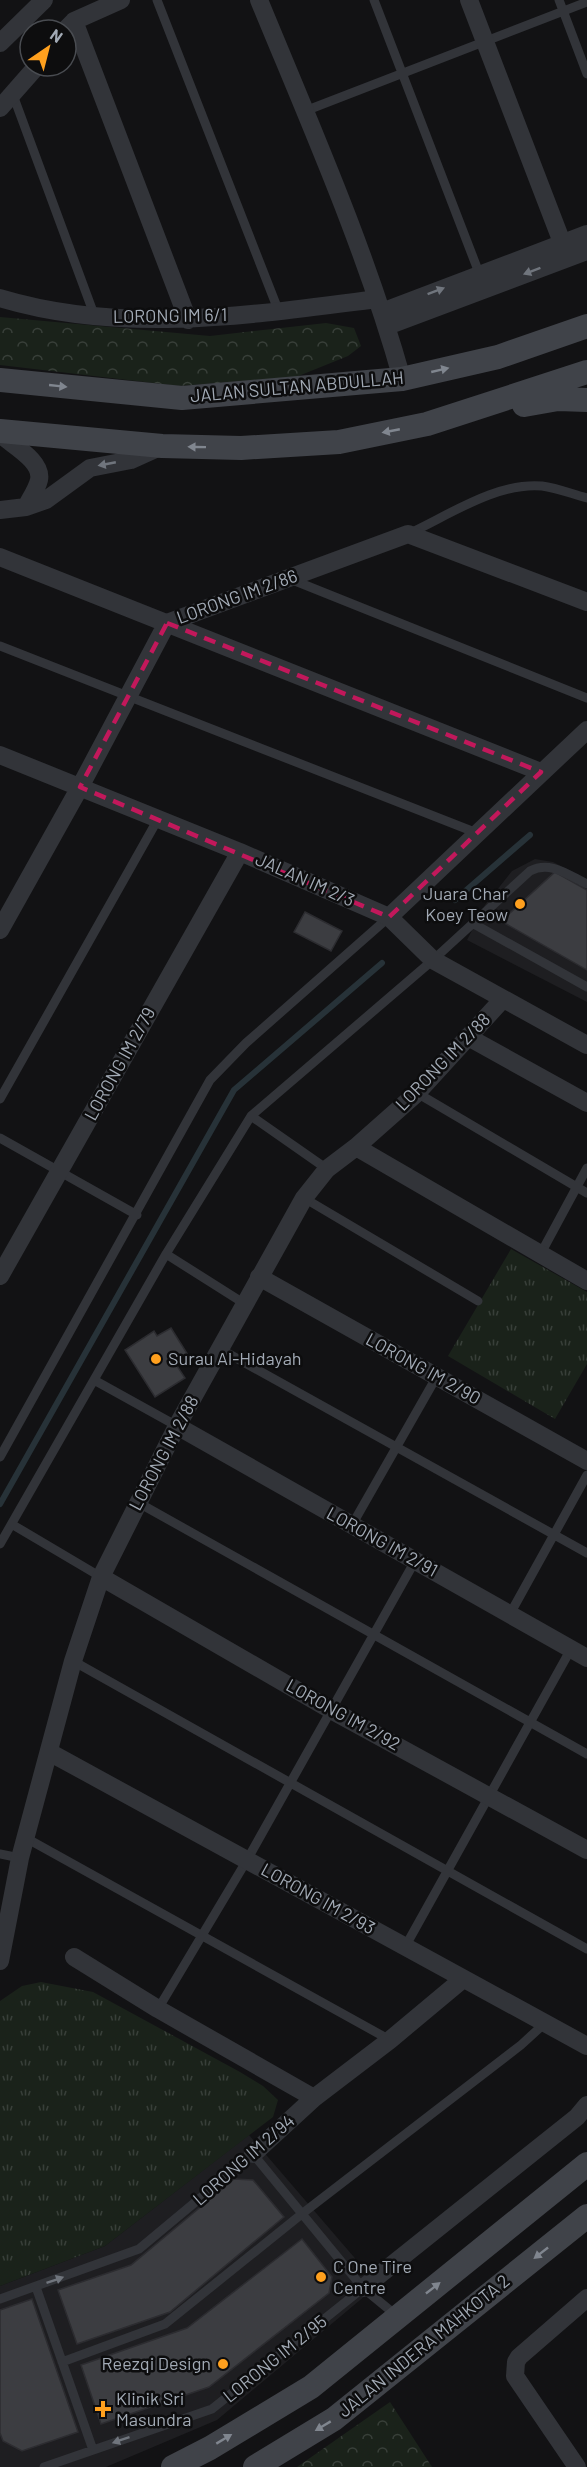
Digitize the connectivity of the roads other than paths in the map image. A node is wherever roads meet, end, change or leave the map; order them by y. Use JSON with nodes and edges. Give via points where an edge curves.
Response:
{"nodes":[{"id":1,"x":44,"y":0,"type":"edge"},
{"id":2,"x":121,"y":0,"type":"edge"},
{"id":3,"x":157,"y":0,"type":"edge"},
{"id":4,"x":259,"y":0,"type":"edge"},
{"id":5,"x":374,"y":0,"type":"edge"},
{"id":6,"x":469,"y":0,"type":"edge"},
{"id":7,"x":559,"y":0,"type":"edge"},
{"id":8,"x":587,"y":2,"type":"edge"},
{"id":9,"x":563,"y":12,"type":"junction"},
{"id":10,"x":78,"y":21,"type":"edge"},
{"id":11,"x":3,"y":34,"type":"edge"},
{"id":12,"x":485,"y":42,"type":"junction"},
{"id":13,"x":78,"y":45,"type":"edge"},
{"id":14,"x":402,"y":74,"type":"junction"},
{"id":15,"x":587,"y":74,"type":"edge"},
{"id":16,"x":27,"y":78,"type":"edge"},
{"id":17,"x":14,"y":95,"type":"junction"},
{"id":18,"x":0,"y":108,"type":"edge"},
{"id":19,"x":305,"y":111,"type":"junction"},
{"id":20,"x":587,"y":234,"type":"edge"},
{"id":21,"x":565,"y":251,"type":"junction"},
{"id":22,"x":587,"y":251,"type":"edge"},
{"id":23,"x":482,"y":282,"type":"junction"},
{"id":24,"x":2,"y":295,"type":"edge"},
{"id":25,"x":279,"y":312,"type":"junction"},
{"id":26,"x":382,"y":312,"type":"junction"},
{"id":27,"x":95,"y":317,"type":"junction"},
{"id":28,"x":188,"y":320,"type":"junction"},
{"id":29,"x":587,"y":326,"type":"edge"},
{"id":30,"x":587,"y":372,"type":"edge"},
{"id":31,"x":402,"y":379,"type":"junction"},
{"id":32,"x":0,"y":380,"type":"edge"},
{"id":33,"x":587,"y":400,"type":"edge"},
{"id":34,"x":427,"y":424,"type":"junction"},
{"id":35,"x":0,"y":432,"type":"edge"},
{"id":36,"x":162,"y":446,"type":"junction"},
{"id":37,"x":587,"y":498,"type":"edge"},
{"id":38,"x":26,"y":507,"type":"junction"},
{"id":39,"x":0,"y":510,"type":"edge"},
{"id":40,"x":408,"y":534,"type":"junction"},
{"id":41,"x":0,"y":557,"type":"edge"},
{"id":42,"x":288,"y":578,"type":"junction"},
{"id":43,"x":587,"y":602,"type":"edge"},
{"id":44,"x":167,"y":623,"type":"junction"},
{"id":45,"x":0,"y":646,"type":"edge"},
{"id":46,"x":129,"y":696,"type":"junction"},
{"id":47,"x":587,"y":698,"type":"edge"},
{"id":48,"x":587,"y":730,"type":"edge"},
{"id":49,"x":0,"y":755,"type":"edge"},
{"id":50,"x":541,"y":772,"type":"junction"},
{"id":51,"x":80,"y":787,"type":"junction"},
{"id":52,"x":158,"y":819,"type":"junction"},
{"id":53,"x":480,"y":834,"type":"junction"},
{"id":54,"x":240,"y":852,"type":"junction"},
{"id":55,"x":587,"y":884,"type":"edge"},
{"id":56,"x":389,"y":917,"type":"junction"},
{"id":57,"x":474,"y":924,"type":"junction"},
{"id":58,"x":0,"y":930,"type":"edge"},
{"id":59,"x":433,"y":960,"type":"junction"},
{"id":60,"x":587,"y":987,"type":"edge"},
{"id":61,"x":502,"y":1000,"type":"junction"},
{"id":62,"x":468,"y":1037,"type":"junction"},
{"id":63,"x":587,"y":1045,"type":"edge"},
{"id":64,"x":417,"y":1093,"type":"junction"},
{"id":65,"x":0,"y":1099,"type":"edge"},
{"id":66,"x":587,"y":1103,"type":"edge"},
{"id":67,"x":251,"y":1116,"type":"junction"},
{"id":68,"x":0,"y":1138,"type":"edge"},
{"id":69,"x":356,"y":1147,"type":"junction"},
{"id":70,"x":587,"y":1168,"type":"edge"},
{"id":71,"x":327,"y":1169,"type":"junction"},
{"id":72,"x":59,"y":1172,"type":"junction"},
{"id":73,"x":576,"y":1187,"type":"junction"},
{"id":74,"x":587,"y":1193,"type":"edge"},
{"id":75,"x":304,"y":1198,"type":"junction"},
{"id":76,"x":137,"y":1215,"type":"junction"},
{"id":77,"x":166,"y":1254,"type":"junction"},
{"id":78,"x":540,"y":1255,"type":"junction"},
{"id":79,"x":0,"y":1276,"type":"edge"},
{"id":80,"x":259,"y":1277,"type":"junction"},
{"id":81,"x":587,"y":1281,"type":"edge"},
{"id":82,"x":478,"y":1301,"type":"dead end"},
{"id":83,"x":245,"y":1304,"type":"junction"},
{"id":84,"x":220,"y":1350,"type":"junction"},
{"id":85,"x":437,"y":1376,"type":"junction"},
{"id":86,"x":94,"y":1380,"type":"junction"},
{"id":87,"x":177,"y":1426,"type":"junction"},
{"id":88,"x":396,"y":1447,"type":"junction"},
{"id":89,"x":0,"y":1456,"type":"edge"},
{"id":90,"x":587,"y":1461,"type":"edge"},
{"id":91,"x":587,"y":1475,"type":"edge"},
{"id":92,"x":137,"y":1502,"type":"junction"},
{"id":93,"x":13,"y":1525,"type":"junction"},
{"id":94,"x":352,"y":1525,"type":"junction"},
{"id":95,"x":555,"y":1536,"type":"junction"},
{"id":96,"x":0,"y":1544,"type":"edge"},
{"id":97,"x":587,"y":1553,"type":"edge"},
{"id":98,"x":415,"y":1560,"type":"junction"},
{"id":99,"x":100,"y":1577,"type":"junction"},
{"id":100,"x":510,"y":1614,"type":"junction"},
{"id":101,"x":373,"y":1634,"type":"junction"},
{"id":102,"x":579,"y":1653,"type":"edge"},
{"id":103,"x":73,"y":1661,"type":"junction"},
{"id":104,"x":331,"y":1710,"type":"junction"},
{"id":105,"x":530,"y":1722,"type":"junction"},
{"id":106,"x":49,"y":1752,"type":"junction"},
{"id":107,"x":587,"y":1754,"type":"edge"},
{"id":108,"x":290,"y":1783,"type":"junction"},
{"id":109,"x":489,"y":1796,"type":"junction"},
{"id":110,"x":26,"y":1838,"type":"junction"},
{"id":111,"x":587,"y":1850,"type":"edge"},
{"id":112,"x":0,"y":1854,"type":"edge"},
{"id":113,"x":20,"y":1858,"type":"junction"},
{"id":114,"x":247,"y":1860,"type":"junction"},
{"id":115,"x":447,"y":1871,"type":"junction"},
{"id":116,"x":202,"y":1936,"type":"junction"},
{"id":117,"x":405,"y":1947,"type":"junction"},
{"id":118,"x":587,"y":1949,"type":"edge"},
{"id":119,"x":74,"y":1957,"type":"dead end"},
{"id":120,"x":0,"y":1961,"type":"edge"},
{"id":121,"x":463,"y":1979,"type":"junction"},
{"id":122,"x":158,"y":2009,"type":"junction"},
{"id":123,"x":545,"y":2023,"type":"junction"},
{"id":124,"x":390,"y":2040,"type":"junction"},
{"id":125,"x":587,"y":2046,"type":"edge"},
{"id":126,"x":314,"y":2098,"type":"junction"},
{"id":127,"x":587,"y":2105,"type":"edge"},
{"id":128,"x":253,"y":2154,"type":"junction"},
{"id":129,"x":587,"y":2164,"type":"edge"},
{"id":130,"x":303,"y":2213,"type":"junction"},
{"id":131,"x":587,"y":2216,"type":"edge"},
{"id":132,"x":36,"y":2287,"type":"junction"},
{"id":133,"x":363,"y":2288,"type":"junction"},
{"id":134,"x":587,"y":2298,"type":"edge"},
{"id":135,"x":0,"y":2299,"type":"edge"},
{"id":136,"x":397,"y":2316,"type":"junction"},
{"id":137,"x":62,"y":2362,"type":"junction"},
{"id":138,"x":93,"y":2450,"type":"junction"},
{"id":139,"x":44,"y":2467,"type":"edge"},
{"id":140,"x":173,"y":2467,"type":"edge"},
{"id":141,"x":255,"y":2467,"type":"edge"},
{"id":142,"x":577,"y":2467,"type":"edge"}],
"edges":[{"from":1,"to":11,"type":"street"},
{"from":2,"to":10,"type":"street"},
{"from":3,"to":25,"type":"lane"},
{"from":4,"to":19,"type":"street"},
{"from":5,"to":14,"type":"lane"},
{"from":6,"to":12,"type":"street"},
{"from":7,"to":9,"type":"lane"},
{"from":8,"to":9,"type":"lane"},
{"from":9,"to":12,"type":"lane"},
{"from":9,"to":15,"type":"lane"},
{"from":12,"to":14,"type":"lane"},
{"from":12,"to":21,"type":"street"},
{"from":13,"to":28,"type":"street"},
{"from":14,"to":19,"type":"lane"},
{"from":14,"to":23,"type":"lane"},
{"from":16,"to":17,"type":"street"},
{"from":17,"to":18,"type":"street"},
{"from":17,"to":27,"type":"lane"},
{"from":19,"to":26,"type":"street"},
{"from":20,"to":21,"type":"street","name":"LORONG IM 6/1"},
{"from":21,"to":22,"type":"street","name":"LORONG IM 6/1"},
{"from":21,"to":23,"type":"street","name":"LORONG IM 6/1"},
{"from":23,"to":26,"type":"street","name":"LORONG IM 6/1"},
{"from":24,"to":27,"type":"street","name":"LORONG IM 6/1"},
{"from":25,"to":26,"type":"street","name":"LORONG IM 6/1"},
{"from":25,"to":28,"type":"street","name":"LORONG IM 6/1"},
{"from":26,"to":31,"type":"street"},
{"from":27,"to":28,"type":"street","name":"LORONG IM 6/1"},
{"from":31,"to":29,"type":"main road","name":"JALAN SULTAN ABDULLAH","one_way":true,"via":[[498,357]]},
{"from":30,"to":34,"type":"main road"},
{"from":32,"to":31,"type":"main road","name":"JALAN SULTAN ABDULLAH","one_way":true,"via":[[182,398]]},
{"from":33,"to":34,"type":"main road","via":[[558,399]]},
{"from":34,"to":36,"type":"main road","one_way":true,"via":[[339,442],[241,448]]},
{"from":35,"to":36,"type":"main road"},
{"from":35,"to":38,"type":"street","via":[[39,470],[39,480]]},
{"from":36,"to":38,"type":"street","one_way":true,"via":[[131,460],[90,468],[46,500]]},
{"from":37,"to":40,"type":"lane","via":[[543,486],[523,486],[489,496]]},
{"from":38,"to":39,"type":"street"},
{"from":40,"to":42,"type":"street","name":"LORONG IM 2/86"},
{"from":40,"to":43,"type":"street"},
{"from":41,"to":44,"type":"street","name":"LORONG IM 2/86"},
{"from":42,"to":44,"type":"street","name":"LORONG IM 2/86"},
{"from":42,"to":47,"type":"lane"},
{"from":44,"to":46,"type":"street"},
{"from":44,"to":50,"type":"street"},
{"from":45,"to":46,"type":"lane"},
{"from":46,"to":51,"type":"street"},
{"from":46,"to":53,"type":"lane"},
{"from":48,"to":50,"type":"street"},
{"from":49,"to":51,"type":"street","name":"JALAN IM 2/3"},
{"from":50,"to":53,"type":"street"},
{"from":51,"to":52,"type":"street","name":"JALAN IM 2/3"},
{"from":51,"to":58,"type":"street"},
{"from":52,"to":54,"type":"street","name":"JALAN IM 2/3"},
{"from":52,"to":65,"type":"lane"},
{"from":53,"to":56,"type":"street"},
{"from":54,"to":56,"type":"street","name":"JALAN IM 2/3"},
{"from":54,"to":72,"type":"street","name":"LORONG IM 2/79"},
{"from":55,"to":57,"type":"lane","via":[[542,865],[530,871]]},
{"from":56,"to":59,"type":"street","name":"JALAN IM 2/3"},
{"from":56,"to":76,"type":"lane","via":[[222,1065],[202,1094]]},
{"from":57,"to":59,"type":"lane"},
{"from":57,"to":60,"type":"lane"},
{"from":59,"to":61,"type":"street","name":"JALAN IM 2/3"},
{"from":59,"to":67,"type":"lane"},
{"from":61,"to":62,"type":"street","name":"LORONG IM 2/88"},
{"from":61,"to":63,"type":"street","name":"JALAN IM 2/3"},
{"from":62,"to":64,"type":"street","name":"LORONG IM 2/88"},
{"from":62,"to":66,"type":"street"},
{"from":64,"to":69,"type":"street","name":"LORONG IM 2/88"},
{"from":64,"to":73,"type":"lane"},
{"from":67,"to":71,"type":"lane"},
{"from":67,"to":77,"type":"lane"},
{"from":68,"to":72,"type":"lane"},
{"from":69,"to":71,"type":"street","name":"LORONG IM 2/88"},
{"from":69,"to":78,"type":"street"},
{"from":70,"to":73,"type":"lane"},
{"from":71,"to":75,"type":"street","name":"LORONG IM 2/88"},
{"from":72,"to":76,"type":"lane"},
{"from":72,"to":79,"type":"street","name":"LORONG IM 2/79"},
{"from":73,"to":74,"type":"lane"},
{"from":73,"to":78,"type":"lane"},
{"from":75,"to":80,"type":"street","name":"LORONG IM 2/88"},
{"from":75,"to":82,"type":"lane"},
{"from":76,"to":89,"type":"lane"},
{"from":77,"to":83,"type":"lane"},
{"from":77,"to":86,"type":"lane"},
{"from":78,"to":81,"type":"street"},
{"from":80,"to":83,"type":"street","name":"LORONG IM 2/88"},
{"from":80,"to":85,"type":"street","name":"LORONG IM 2/90"},
{"from":83,"to":84,"type":"street","name":"LORONG IM 2/88"},
{"from":84,"to":87,"type":"street","name":"LORONG IM 2/88"},
{"from":84,"to":88,"type":"lane"},
{"from":85,"to":88,"type":"lane"},
{"from":85,"to":90,"type":"street","name":"LORONG IM 2/90"},
{"from":86,"to":87,"type":"lane"},
{"from":86,"to":93,"type":"lane"},
{"from":87,"to":92,"type":"street","name":"LORONG IM 2/88"},
{"from":87,"to":94,"type":"street","name":"LORONG IM 2/91"},
{"from":88,"to":94,"type":"lane"},
{"from":88,"to":95,"type":"lane"},
{"from":91,"to":95,"type":"lane"},
{"from":92,"to":99,"type":"street","name":"LORONG IM 2/88"},
{"from":92,"to":101,"type":"lane"},
{"from":93,"to":96,"type":"lane"},
{"from":93,"to":99,"type":"lane"},
{"from":94,"to":98,"type":"street","name":"LORONG IM 2/91"},
{"from":95,"to":97,"type":"lane"},
{"from":95,"to":100,"type":"lane"},
{"from":98,"to":100,"type":"street","name":"LORONG IM 2/91"},
{"from":98,"to":101,"type":"lane"},
{"from":99,"to":103,"type":"street","name":"LORONG IM 2/88"},
{"from":99,"to":104,"type":"street","name":"LORONG IM 2/92"},
{"from":100,"to":102,"type":"street","name":"LORONG IM 2/91"},
{"from":101,"to":104,"type":"lane"},
{"from":101,"to":105,"type":"lane"},
{"from":102,"to":105,"type":"lane"},
{"from":103,"to":106,"type":"street","name":"LORONG IM 2/88"},
{"from":103,"to":108,"type":"lane"},
{"from":104,"to":108,"type":"lane"},
{"from":104,"to":109,"type":"street","name":"LORONG IM 2/92"},
{"from":105,"to":107,"type":"lane"},
{"from":105,"to":109,"type":"lane"},
{"from":106,"to":110,"type":"street","name":"LORONG IM 2/88"},
{"from":106,"to":114,"type":"street","name":"LORONG IM 2/93"},
{"from":108,"to":114,"type":"lane"},
{"from":108,"to":115,"type":"lane"},
{"from":109,"to":111,"type":"street","name":"LORONG IM 2/92"},
{"from":109,"to":115,"type":"lane"},
{"from":110,"to":113,"type":"street","name":"LORONG IM 2/88"},
{"from":110,"to":116,"type":"lane"},
{"from":112,"to":113,"type":"lane"},
{"from":113,"to":120,"type":"street","name":"LORONG IM 2/88"},
{"from":114,"to":116,"type":"lane"},
{"from":114,"to":117,"type":"street","name":"LORONG IM 2/93"},
{"from":115,"to":117,"type":"lane"},
{"from":115,"to":118,"type":"lane"},
{"from":116,"to":122,"type":"lane"},
{"from":116,"to":124,"type":"lane"},
{"from":117,"to":121,"type":"street","name":"LORONG IM 2/93"},
{"from":119,"to":122,"type":"street"},
{"from":121,"to":123,"type":"street","name":"LORONG IM 2/93"},
{"from":121,"to":124,"type":"street","name":"LORONG IM 2/94"},
{"from":122,"to":126,"type":"street"},
{"from":123,"to":125,"type":"street","name":"LORONG IM 2/93"},
{"from":123,"to":130,"type":"lane"},
{"from":124,"to":126,"type":"street","name":"LORONG IM 2/94"},
{"from":126,"to":128,"type":"street","name":"LORONG IM 2/94"},
{"from":127,"to":133,"type":"street","name":"LORONG IM 2/95"},
{"from":128,"to":130,"type":"lane"},
{"from":132,"to":128,"type":"lane","name":"LORONG IM 2/94","one_way":true,"via":[[139,2249]]},
{"from":136,"to":129,"type":"main road","one_way":true},
{"from":130,"to":133,"type":"lane"},
{"from":130,"to":137,"type":"lane","via":[[165,2324]]},
{"from":131,"to":141,"type":"main road","name":"JALAN INDERA MAHKOTA 2","one_way":true,"via":[[334,2419]]},
{"from":132,"to":135,"type":"lane","name":"LORONG IM 2/94"},
{"from":132,"to":137,"type":"lane"},
{"from":133,"to":136,"type":"lane"},
{"from":133,"to":138,"type":"lane","name":"LORONG IM 2/95","one_way":true,"via":[[219,2405]]},
{"from":134,"to":142,"type":"street","via":[[519,2357],[514,2368],[515,2376]]},
{"from":140,"to":136,"type":"main road","one_way":true,"via":[[311,2386]]},
{"from":137,"to":138,"type":"lane"},
{"from":138,"to":139,"type":"lane","name":"LORONG IM 2/95"}]}
